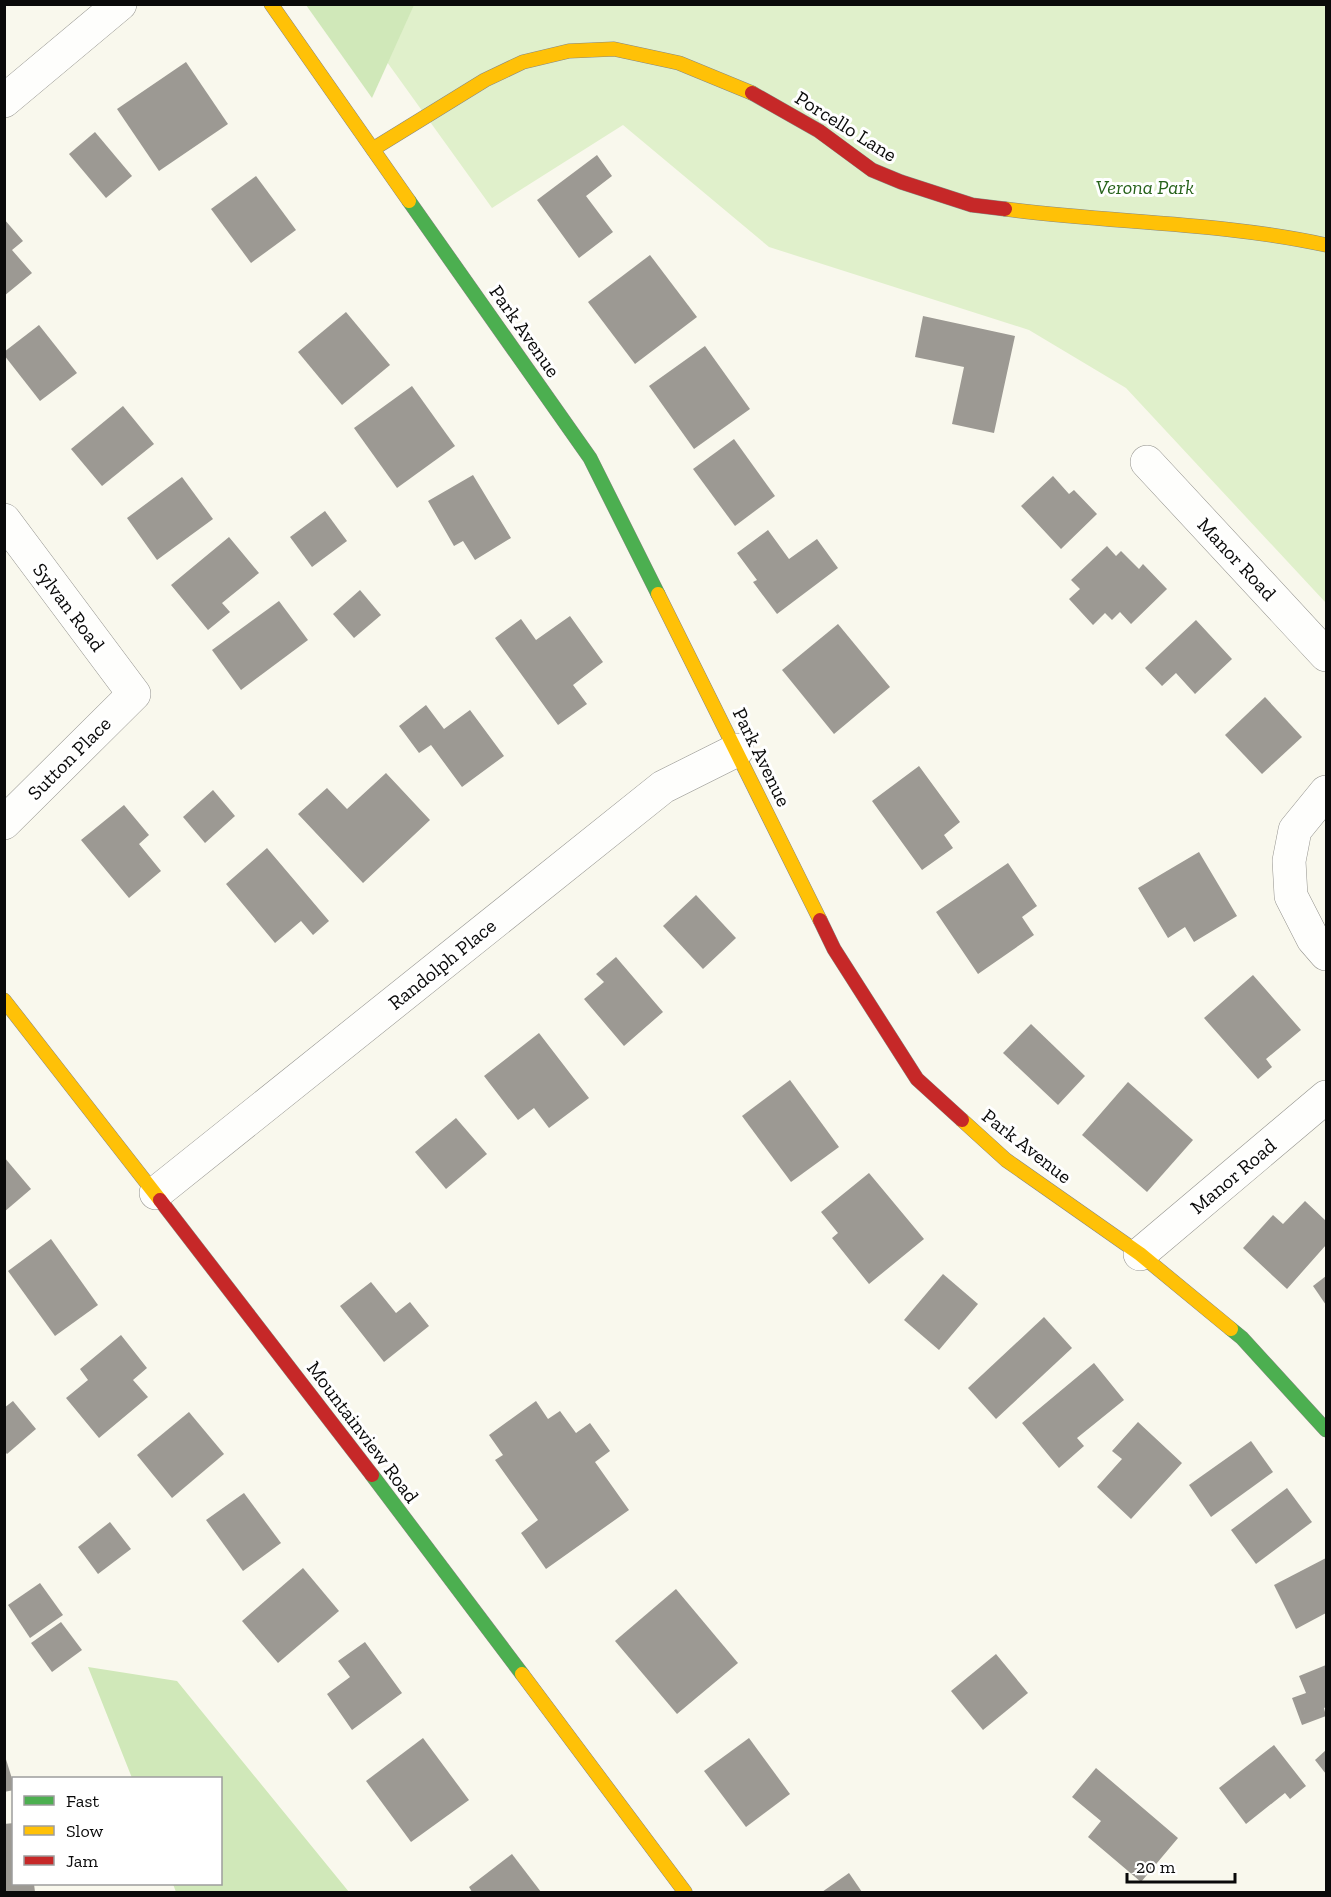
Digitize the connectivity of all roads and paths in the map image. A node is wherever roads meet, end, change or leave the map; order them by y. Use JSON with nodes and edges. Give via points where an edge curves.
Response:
{"nodes":[{"id":1,"x":120,"y":4,"type":"edge"},
{"id":2,"x":271,"y":4,"type":"edge"},
{"id":3,"x":4,"y":101,"type":"edge"},
{"id":4,"x":374,"y":149,"type":"junction"},
{"id":5,"x":1326,"y":245,"type":"edge"},
{"id":6,"x":1148,"y":462,"type":"dead end"},
{"id":7,"x":4,"y":520,"type":"edge"},
{"id":8,"x":1326,"y":656,"type":"edge"},
{"id":9,"x":134,"y":694,"type":"joint"},
{"id":10,"x":737,"y":750,"type":"junction"},
{"id":11,"x":1326,"y":792,"type":"edge"},
{"id":12,"x":4,"y":822,"type":"edge"},
{"id":13,"x":1326,"y":954,"type":"edge"},
{"id":14,"x":4,"y":1000,"type":"edge"},
{"id":15,"x":1326,"y":1097,"type":"edge"},
{"id":16,"x":156,"y":1193,"type":"junction"},
{"id":17,"x":1140,"y":1254,"type":"junction"},
{"id":18,"x":1326,"y":1430,"type":"edge"},
{"id":19,"x":685,"y":1893,"type":"edge"}],
"edges":[{"from":1,"to":3,"type":"street"},
{"from":2,"to":4,"type":"street","name":"Park Avenue"},
{"from":4,"to":5,"type":"street","name":"Porcello Lane","via":[[485,80],[523,62],[569,51],[614,50],[679,63],[744,88],[819,131],[872,170],[972,205],[1289,237]]},
{"from":4,"to":10,"type":"street","name":"Park Avenue","via":[[590,458]]},
{"from":6,"to":8,"type":"street","name":"Manor Road"},
{"from":7,"to":9,"type":"street","name":"Sylvan Road"},
{"from":9,"to":12,"type":"street","name":"Sutton Place"},
{"from":10,"to":16,"type":"street","name":"Randolph Place","via":[[663,787]]},
{"from":10,"to":17,"type":"street","name":"Park Avenue","via":[[834,950],[917,1079],[1006,1160]]},
{"from":11,"to":13,"type":"street","via":[[1295,830],[1289,861],[1291,896],[1313,939]]},
{"from":14,"to":16,"type":"street","name":"Mountainview Road"},
{"from":15,"to":17,"type":"street","name":"Manor Road"},
{"from":16,"to":19,"type":"street","name":"Mountainview Road"},
{"from":17,"to":18,"type":"street","name":"Park Avenue","via":[[1242,1338]]}]}
